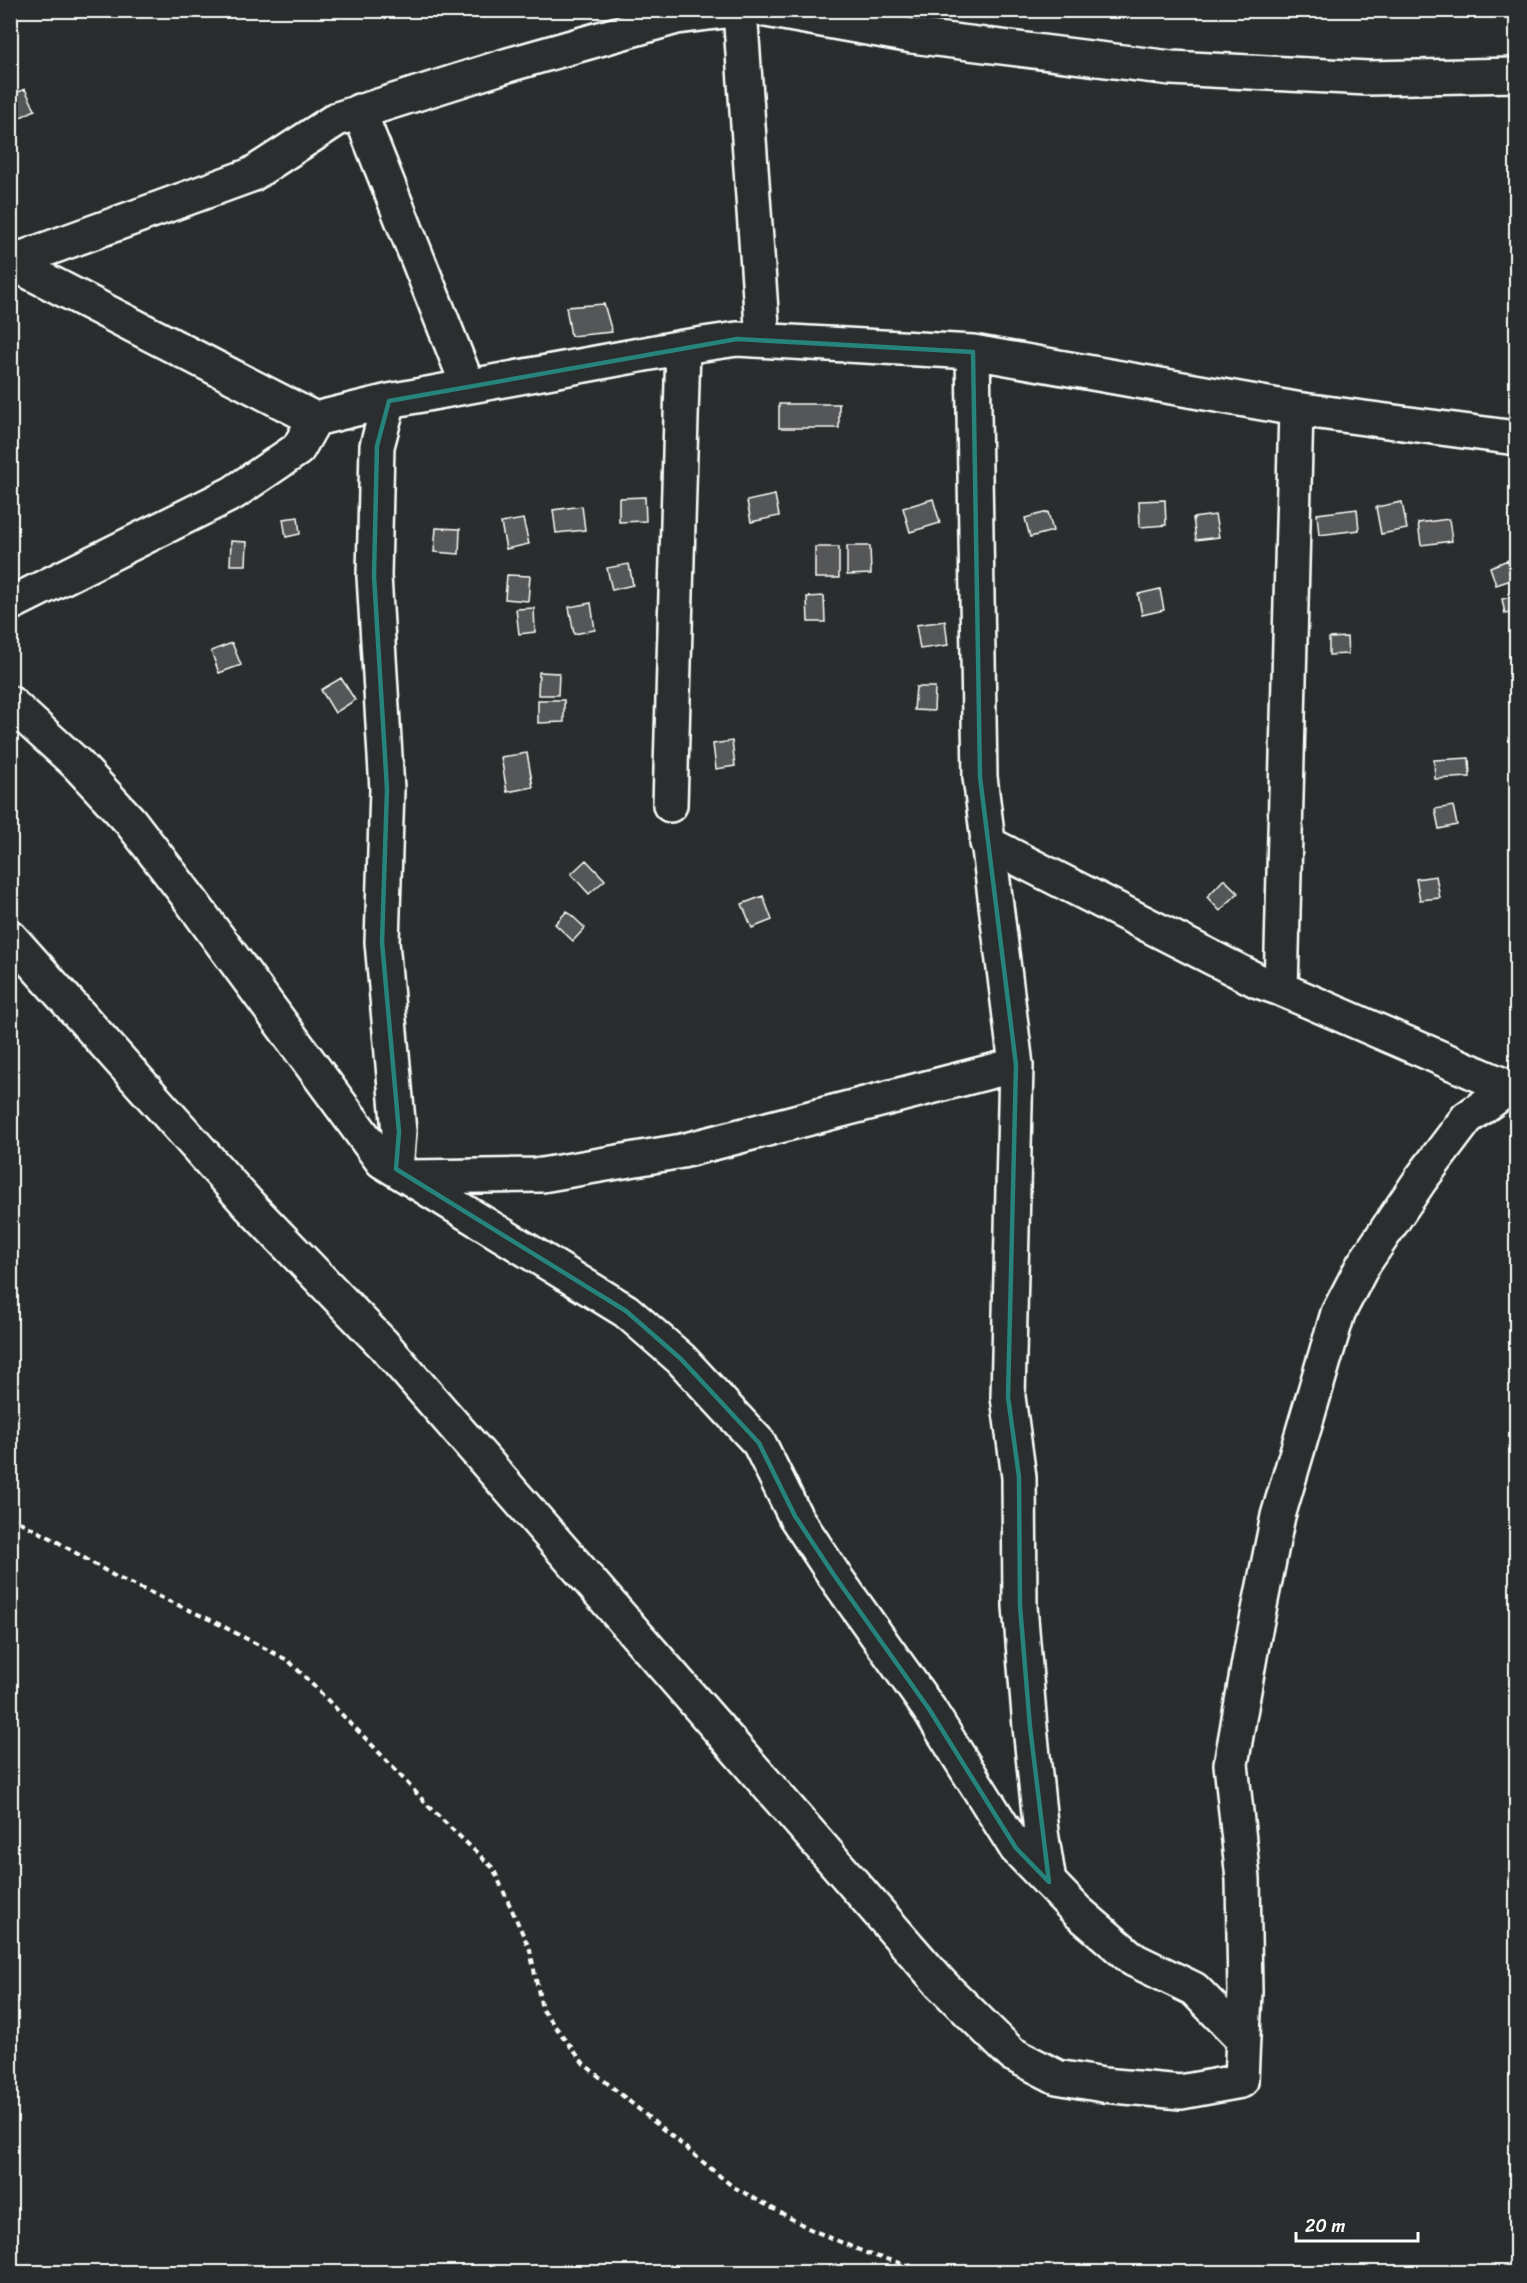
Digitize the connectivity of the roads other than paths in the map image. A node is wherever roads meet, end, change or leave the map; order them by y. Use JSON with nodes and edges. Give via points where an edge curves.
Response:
{"nodes":[{"id":1,"x":733,"y":10,"type":"edge"},
{"id":2,"x":740,"y":10,"type":"edge"},
{"id":3,"x":766,"y":10,"type":"edge"},
{"id":4,"x":1516,"y":75,"type":"edge"},
{"id":5,"x":359,"y":111,"type":"junction"},
{"id":6,"x":763,"y":340,"type":"junction"},
{"id":7,"x":683,"y":346,"type":"junction"},
{"id":8,"x":973,"y":352,"type":"junction"},
{"id":9,"x":468,"y":386,"type":"junction"},
{"id":10,"x":389,"y":401,"type":"junction"},
{"id":11,"x":1296,"y":409,"type":"junction"},
{"id":12,"x":315,"y":419,"type":"junction"},
{"id":13,"x":1516,"y":438,"type":"edge"},
{"id":14,"x":10,"y":604,"type":"edge"},
{"id":15,"x":10,"y":703,"type":"edge"},
{"id":16,"x":669,"y":805,"type":"dead end"},
{"id":17,"x":987,"y":843,"type":"junction"},
{"id":18,"x":10,"y":937,"type":"edge"},
{"id":19,"x":1281,"y":989,"type":"junction"},
{"id":20,"x":1016,"y":1065,"type":"junction"},
{"id":21,"x":1513,"y":1085,"type":"edge"},
{"id":22,"x":403,"y":1173,"type":"junction"},
{"id":23,"x":1049,"y":1882,"type":"junction"},
{"id":24,"x":1242,"y":2038,"type":"junction"}],
"edges":[{"from":1,"to":5,"type":"street","via":[[677,17]]},
{"from":2,"to":6,"type":"street"},
{"from":3,"to":4,"type":"street","via":[[912,36],[1171,68],[1368,78]]},
{"from":5,"to":9,"type":"street"},
{"from":5,"to":12,"type":"street","via":[[337,118],[251,175],[10,262]]},
{"from":6,"to":7,"type":"street"},
{"from":6,"to":8,"type":"street"},
{"from":7,"to":9,"type":"street"},
{"from":7,"to":16,"type":"street"},
{"from":8,"to":11,"type":"street"},
{"from":8,"to":17,"type":"street","via":[[980,777]]},
{"from":9,"to":10,"type":"street"},
{"from":10,"to":12,"type":"street"},
{"from":10,"to":22,"type":"street","via":[[377,446],[374,576],[387,789],[382,942]]},
{"from":11,"to":13,"type":"street"},
{"from":11,"to":19,"type":"street"},
{"from":12,"to":14,"type":"street","via":[[298,449],[233,493]]},
{"from":15,"to":22,"type":"street","via":[[77,764],[130,821],[382,1161]]},
{"from":17,"to":19,"type":"street","via":[[1258,981]]},
{"from":17,"to":20,"type":"street"},
{"from":18,"to":24,"type":"street","via":[[249,1205],[383,1344],[941,1984],[1012,2054],[1057,2077],[1181,2092],[1241,2081]]},
{"from":19,"to":21,"type":"street"},
{"from":20,"to":22,"type":"street","via":[[682,1151],[542,1175]]},
{"from":20,"to":23,"type":"street","via":[[1008,1397],[1019,1477],[1020,1606],[1030,1727]]},
{"from":21,"to":24,"type":"street","via":[[1467,1118],[1363,1265],[1338,1313],[1278,1516],[1231,1764],[1243,1879]]},
{"from":22,"to":23,"type":"street","via":[[626,1311],[681,1359],[759,1443],[795,1516],[929,1709],[1016,1848]]},
{"from":23,"to":24,"type":"street","via":[[1134,1960],[1194,1989]]}]}
